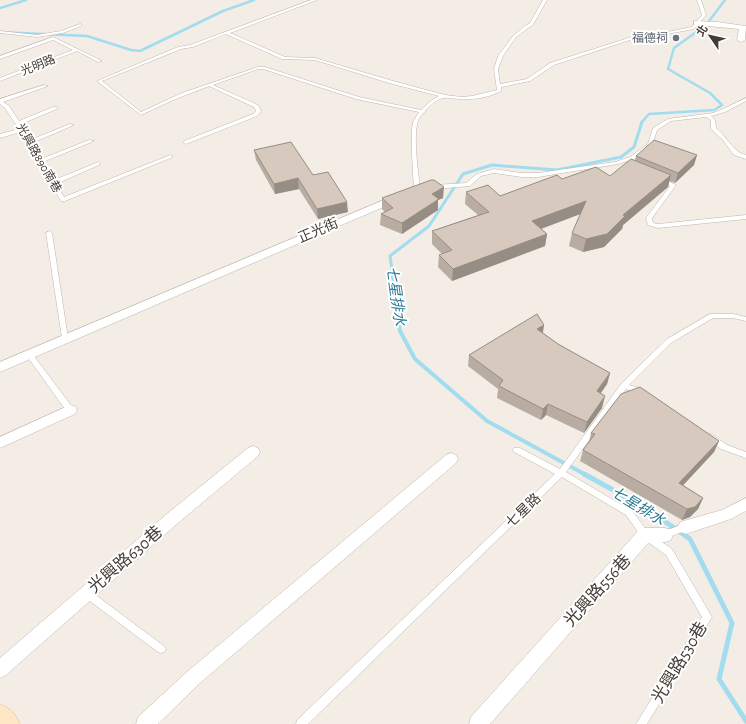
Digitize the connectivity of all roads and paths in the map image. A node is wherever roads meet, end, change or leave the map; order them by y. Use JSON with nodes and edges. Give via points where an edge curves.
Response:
{"nodes":[{"id":1,"x":316,"y":0,"type":"edge"},
{"id":2,"x":545,"y":0,"type":"edge"},
{"id":3,"x":699,"y":0,"type":"edge"},
{"id":4,"x":697,"y":23,"type":"junction"},
{"id":5,"x":80,"y":25,"type":"dead end"},
{"id":6,"x":744,"y":28,"type":"edge"},
{"id":7,"x":0,"y":32,"type":"edge"},
{"id":8,"x":227,"y":33,"type":"junction"},
{"id":9,"x":741,"y":40,"type":"dead end"},
{"id":10,"x":76,"y":50,"type":"junction"},
{"id":11,"x":0,"y":58,"type":"edge"},
{"id":12,"x":100,"y":61,"type":"dead end"},
{"id":13,"x":0,"y":80,"type":"edge"},
{"id":14,"x":210,"y":85,"type":"junction"},
{"id":15,"x":46,"y":86,"type":"dead end"},
{"id":16,"x":498,"y":86,"type":"junction"},
{"id":17,"x":445,"y":96,"type":"junction"},
{"id":18,"x":746,"y":99,"type":"edge"},
{"id":19,"x":1,"y":103,"type":"edge"},
{"id":20,"x":55,"y":108,"type":"dead end"},
{"id":21,"x":423,"y":112,"type":"junction"},
{"id":22,"x":707,"y":115,"type":"junction"},
{"id":23,"x":18,"y":123,"type":"junction"},
{"id":24,"x":72,"y":125,"type":"dead end"},
{"id":25,"x":22,"y":130,"type":"junction"},
{"id":26,"x":0,"y":136,"type":"edge"},
{"id":27,"x":91,"y":141,"type":"dead end"},
{"id":28,"x":29,"y":142,"type":"junction"},
{"id":29,"x":186,"y":142,"type":"dead end"},
{"id":30,"x":170,"y":156,"type":"dead end"},
{"id":31,"x":746,"y":157,"type":"edge"},
{"id":32,"x":40,"y":161,"type":"junction"},
{"id":33,"x":616,"y":163,"type":"junction"},
{"id":34,"x":98,"y":164,"type":"dead end"},
{"id":35,"x":623,"y":166,"type":"edge"},
{"id":36,"x":652,"y":177,"type":"edge"},
{"id":37,"x":53,"y":183,"type":"junction"},
{"id":38,"x":417,"y":190,"type":"junction"},
{"id":39,"x":746,"y":217,"type":"edge"},
{"id":40,"x":49,"y":233,"type":"dead end"},
{"id":41,"x":746,"y":319,"type":"edge"},
{"id":42,"x":65,"y":338,"type":"junction"},
{"id":43,"x":29,"y":354,"type":"junction"},
{"id":44,"x":0,"y":366,"type":"edge"},
{"id":45,"x":624,"y":386,"type":"junction"},
{"id":46,"x":646,"y":393,"type":"edge"},
{"id":47,"x":70,"y":410,"type":"joint"},
{"id":48,"x":705,"y":434,"type":"edge"},
{"id":49,"x":0,"y":443,"type":"edge"},
{"id":50,"x":517,"y":450,"type":"dead end"},
{"id":51,"x":252,"y":452,"type":"dead end"},
{"id":52,"x":746,"y":455,"type":"edge"},
{"id":53,"x":451,"y":459,"type":"dead end"},
{"id":54,"x":561,"y":472,"type":"junction"},
{"id":55,"x":746,"y":504,"type":"edge"},
{"id":56,"x":686,"y":527,"type":"joint"},
{"id":57,"x":645,"y":535,"type":"junction"},
{"id":58,"x":665,"y":535,"type":"joint"},
{"id":59,"x":86,"y":593,"type":"junction"},
{"id":60,"x":161,"y":649,"type":"dead end"},
{"id":61,"x":0,"y":669,"type":"edge"},
{"id":62,"x":0,"y":718,"type":"edge"},
{"id":63,"x":6,"y":724,"type":"edge"},
{"id":64,"x":145,"y":724,"type":"edge"},
{"id":65,"x":301,"y":724,"type":"edge"},
{"id":66,"x":478,"y":724,"type":"edge"},
{"id":67,"x":641,"y":724,"type":"edge"}],
"edges":[{"from":1,"to":8,"type":"lane"},
{"from":2,"to":16,"type":"lane","via":[[532,24],[525,26],[510,42],[497,63]]},
{"from":3,"to":4,"type":"lane","via":[[704,15]]},
{"from":4,"to":6,"type":"street"},
{"from":4,"to":16,"type":"lane","via":[[693,28],[677,32],[645,34],[552,64],[528,80]]},
{"from":5,"to":7,"type":"lane","name":"光明路","via":[[62,32],[37,36]]},
{"from":6,"to":9,"type":"street"},
{"from":8,"to":14,"type":"lane","via":[[180,48],[99,81],[141,114]]},
{"from":8,"to":17,"type":"lane","via":[[284,58],[315,59]]},
{"from":10,"to":11,"type":"lane","name":"光明路","via":[[53,38]]},
{"from":10,"to":12,"type":"lane","name":"光明路"},
{"from":10,"to":13,"type":"lane","name":"光明路"},
{"from":14,"to":21,"type":"lane","via":[[263,68],[358,98]]},
{"from":14,"to":29,"type":"lane","via":[[256,106],[259,111]]},
{"from":15,"to":19,"type":"lane"},
{"from":16,"to":17,"type":"lane","via":[[499,91],[482,96]]},
{"from":17,"to":21,"type":"lane","via":[[429,103]]},
{"from":18,"to":22,"type":"lane","via":[[723,111]]},
{"from":19,"to":23,"type":"lane","name":"光興路890南巷"},
{"from":20,"to":23,"type":"lane"},
{"from":21,"to":38,"type":"lane","via":[[415,123]]},
{"from":22,"to":31,"type":"lane","via":[[713,120],[713,128],[731,149],[739,156]]},
{"from":22,"to":33,"type":"lane","via":[[670,120],[656,129],[650,145],[632,158]]},
{"from":23,"to":25,"type":"lane","name":"光興路890南巷"},
{"from":24,"to":28,"type":"lane"},
{"from":25,"to":26,"type":"lane"},
{"from":25,"to":28,"type":"lane","name":"光興路890南巷"},
{"from":27,"to":32,"type":"lane"},
{"from":28,"to":32,"type":"lane","name":"光興路890南巷"},
{"from":30,"to":37,"type":"lane","name":"光興路890南巷","via":[[63,200]]},
{"from":32,"to":37,"type":"lane","name":"光興路890南巷"},
{"from":33,"to":35,"type":"lane"},
{"from":33,"to":38,"type":"lane","via":[[538,176],[494,171],[479,175],[468,185]]},
{"from":34,"to":37,"type":"lane"},
{"from":36,"to":39,"type":"lane","via":[[673,185],[649,218],[650,224],[658,226]]},
{"from":38,"to":42,"type":"street","name":"正光街"},
{"from":40,"to":42,"type":"lane"},
{"from":41,"to":45,"type":"lane","name":"七星路","via":[[712,316],[669,341]]},
{"from":42,"to":43,"type":"street","name":"正光街"},
{"from":43,"to":44,"type":"street","name":"正光街"},
{"from":43,"to":47,"type":"lane"},
{"from":45,"to":46,"type":"lane"},
{"from":45,"to":54,"type":"lane","name":"七星路"},
{"from":47,"to":49,"type":"street"},
{"from":48,"to":52,"type":"lane","via":[[724,447]]},
{"from":50,"to":54,"type":"lane","name":"光興路530巷"},
{"from":51,"to":59,"type":"street","name":"光興路630巷"},
{"from":53,"to":64,"type":"street","via":[[194,677]]},
{"from":54,"to":57,"type":"lane","name":"光興路530巷","via":[[629,513]]},
{"from":54,"to":65,"type":"lane","name":"七星路"},
{"from":55,"to":56,"type":"street","via":[[726,515]]},
{"from":56,"to":58,"type":"lane"},
{"from":57,"to":58,"type":"street"},
{"from":57,"to":66,"type":"street","name":"光興路556巷"},
{"from":57,"to":67,"type":"lane","name":"光興路530巷","via":[[669,552],[707,617]]},
{"from":59,"to":60,"type":"lane"},
{"from":59,"to":61,"type":"street","name":"光興路630巷"},
{"from":62,"to":63,"type":"main road"}]}
